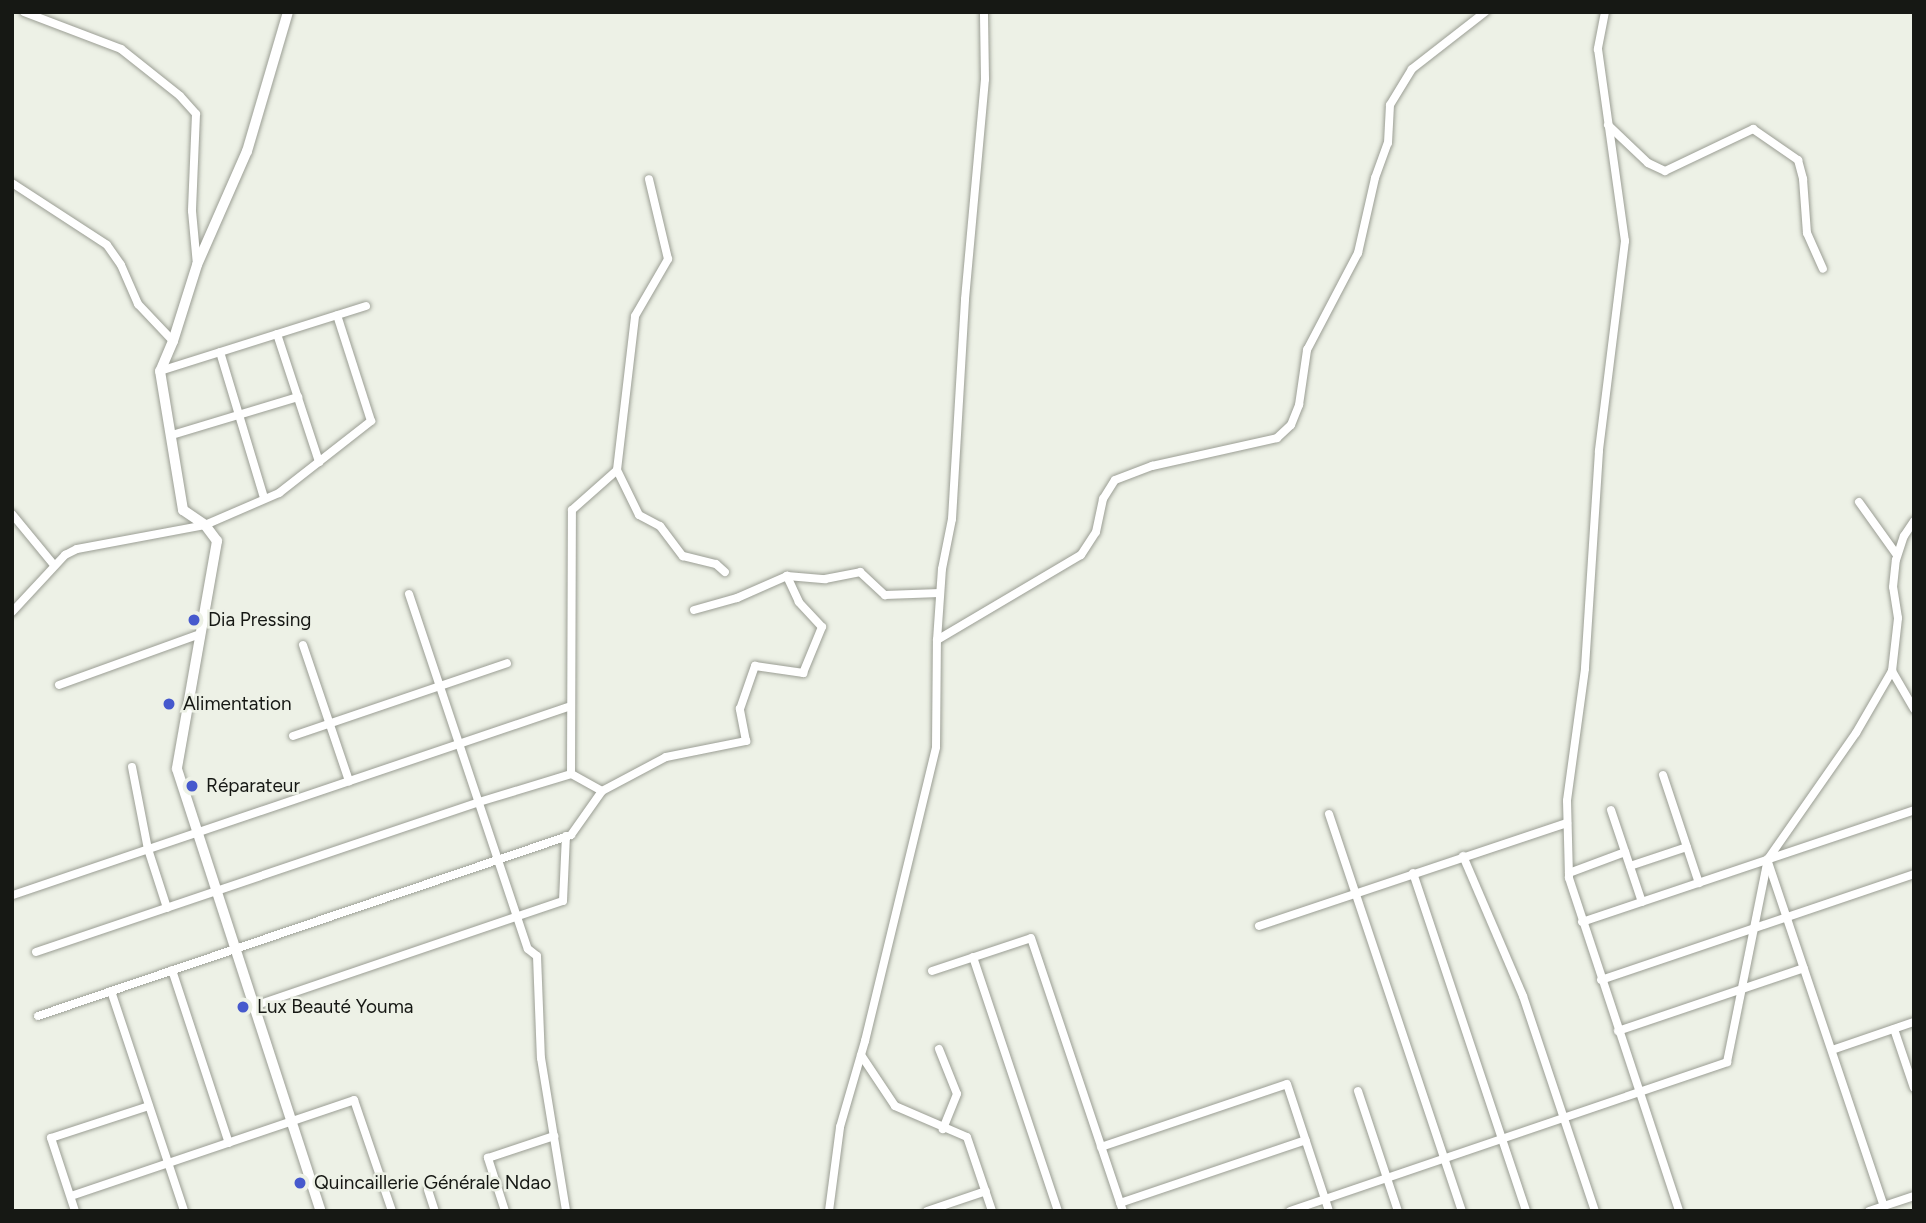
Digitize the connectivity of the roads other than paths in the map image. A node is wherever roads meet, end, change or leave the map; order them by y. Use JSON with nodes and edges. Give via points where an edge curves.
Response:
{"nodes":[{"id":1,"x":24,"y":12,"type":"edge"},
{"id":2,"x":288,"y":12,"type":"edge"},
{"id":3,"x":984,"y":12,"type":"edge"},
{"id":4,"x":1485,"y":12,"type":"edge"},
{"id":5,"x":1605,"y":12,"type":"edge"},
{"id":6,"x":1608,"y":125,"type":"junction"},
{"id":7,"x":649,"y":180,"type":"dead end"},
{"id":8,"x":12,"y":183,"type":"edge"},
{"id":9,"x":197,"y":265,"type":"junction"},
{"id":10,"x":1822,"y":269,"type":"dead end"},
{"id":11,"x":366,"y":306,"type":"dead end"},
{"id":12,"x":337,"y":315,"type":"junction"},
{"id":13,"x":277,"y":334,"type":"junction"},
{"id":14,"x":173,"y":341,"type":"junction"},
{"id":15,"x":220,"y":352,"type":"junction"},
{"id":16,"x":160,"y":371,"type":"junction"},
{"id":17,"x":298,"y":397,"type":"junction"},
{"id":18,"x":239,"y":415,"type":"junction"},
{"id":19,"x":172,"y":435,"type":"junction"},
{"id":20,"x":319,"y":462,"type":"junction"},
{"id":21,"x":617,"y":470,"type":"junction"},
{"id":22,"x":264,"y":499,"type":"junction"},
{"id":23,"x":1859,"y":502,"type":"dead end"},
{"id":24,"x":12,"y":514,"type":"edge"},
{"id":25,"x":1914,"y":521,"type":"edge"},
{"id":26,"x":205,"y":525,"type":"junction"},
{"id":27,"x":1897,"y":555,"type":"junction"},
{"id":28,"x":54,"y":565,"type":"junction"},
{"id":29,"x":725,"y":572,"type":"dead end"},
{"id":30,"x":787,"y":576,"type":"junction"},
{"id":31,"x":409,"y":593,"type":"dead end"},
{"id":32,"x":940,"y":593,"type":"junction"},
{"id":33,"x":694,"y":610,"type":"dead end"},
{"id":34,"x":12,"y":612,"type":"edge"},
{"id":35,"x":200,"y":634,"type":"junction"},
{"id":36,"x":937,"y":640,"type":"junction"},
{"id":37,"x":303,"y":645,"type":"dead end"},
{"id":38,"x":507,"y":663,"type":"dead end"},
{"id":39,"x":1892,"y":671,"type":"junction"},
{"id":40,"x":59,"y":685,"type":"dead end"},
{"id":41,"x":440,"y":686,"type":"junction"},
{"id":42,"x":571,"y":706,"type":"junction"},
{"id":43,"x":1914,"y":709,"type":"edge"},
{"id":44,"x":330,"y":723,"type":"junction"},
{"id":45,"x":293,"y":736,"type":"dead end"},
{"id":46,"x":460,"y":744,"type":"junction"},
{"id":47,"x":132,"y":767,"type":"dead end"},
{"id":48,"x":571,"y":774,"type":"junction"},
{"id":49,"x":1663,"y":775,"type":"dead end"},
{"id":50,"x":349,"y":781,"type":"junction"},
{"id":51,"x":602,"y":791,"type":"junction"},
{"id":52,"x":479,"y":802,"type":"junction"},
{"id":53,"x":1611,"y":810,"type":"dead end"},
{"id":54,"x":1914,"y":810,"type":"edge"},
{"id":55,"x":1329,"y":814,"type":"dead end"},
{"id":56,"x":1567,"y":823,"type":"junction"},
{"id":57,"x":197,"y":831,"type":"junction"},
{"id":58,"x":566,"y":836,"type":"junction"},
{"id":59,"x":1687,"y":847,"type":"junction"},
{"id":60,"x":148,"y":849,"type":"junction"},
{"id":61,"x":1625,"y":852,"type":"junction"},
{"id":62,"x":1463,"y":856,"type":"junction"},
{"id":63,"x":498,"y":859,"type":"junction"},
{"id":64,"x":1768,"y":859,"type":"junction"},
{"id":65,"x":1630,"y":866,"type":"junction"},
{"id":66,"x":1413,"y":873,"type":"junction"},
{"id":67,"x":1569,"y":873,"type":"junction"},
{"id":68,"x":1914,"y":874,"type":"edge"},
{"id":69,"x":1699,"y":883,"type":"junction"},
{"id":70,"x":216,"y":891,"type":"junction"},
{"id":71,"x":1355,"y":893,"type":"junction"},
{"id":72,"x":13,"y":895,"type":"edge"},
{"id":73,"x":1642,"y":902,"type":"junction"},
{"id":74,"x":167,"y":908,"type":"junction"},
{"id":75,"x":517,"y":917,"type":"junction"},
{"id":76,"x":1787,"y":917,"type":"junction"},
{"id":77,"x":1582,"y":922,"type":"junction"},
{"id":78,"x":1259,"y":926,"type":"dead end"},
{"id":79,"x":1754,"y":928,"type":"junction"},
{"id":80,"x":235,"y":948,"type":"junction"},
{"id":81,"x":37,"y":952,"type":"dead end"},
{"id":82,"x":973,"y":957,"type":"junction"},
{"id":83,"x":1804,"y":968,"type":"junction"},
{"id":84,"x":172,"y":970,"type":"junction"},
{"id":85,"x":932,"y":971,"type":"dead end"},
{"id":86,"x":1601,"y":980,"type":"junction"},
{"id":87,"x":1741,"y":989,"type":"junction"},
{"id":88,"x":111,"y":991,"type":"junction"},
{"id":89,"x":254,"y":1006,"type":"junction"},
{"id":90,"x":38,"y":1016,"type":"dead end"},
{"id":91,"x":1914,"y":1023,"type":"edge"},
{"id":92,"x":1894,"y":1029,"type":"junction"},
{"id":93,"x":1618,"y":1031,"type":"junction"},
{"id":94,"x":939,"y":1049,"type":"dead end"},
{"id":95,"x":1832,"y":1050,"type":"junction"},
{"id":96,"x":861,"y":1055,"type":"junction"},
{"id":97,"x":1914,"y":1088,"type":"edge"},
{"id":98,"x":1358,"y":1091,"type":"dead end"},
{"id":99,"x":1639,"y":1092,"type":"junction"},
{"id":100,"x":149,"y":1106,"type":"junction"},
{"id":101,"x":1564,"y":1118,"type":"junction"},
{"id":102,"x":292,"y":1121,"type":"junction"},
{"id":103,"x":943,"y":1129,"type":"junction"},
{"id":104,"x":554,"y":1136,"type":"junction"},
{"id":105,"x":1502,"y":1139,"type":"junction"},
{"id":106,"x":1306,"y":1140,"type":"junction"},
{"id":107,"x":229,"y":1143,"type":"junction"},
{"id":108,"x":1101,"y":1147,"type":"junction"},
{"id":109,"x":1444,"y":1158,"type":"junction"},
{"id":110,"x":168,"y":1163,"type":"junction"},
{"id":111,"x":1387,"y":1178,"type":"junction"},
{"id":112,"x":428,"y":1190,"type":"dead end"},
{"id":113,"x":986,"y":1191,"type":"junction"},
{"id":114,"x":71,"y":1196,"type":"junction"},
{"id":115,"x":1914,"y":1196,"type":"edge"},
{"id":116,"x":1325,"y":1199,"type":"junction"},
{"id":117,"x":1884,"y":1206,"type":"junction"},
{"id":118,"x":1121,"y":1207,"type":"edge"},
{"id":119,"x":75,"y":1211,"type":"edge"},
{"id":120,"x":184,"y":1211,"type":"edge"},
{"id":121,"x":321,"y":1211,"type":"edge"},
{"id":122,"x":391,"y":1211,"type":"edge"},
{"id":123,"x":435,"y":1211,"type":"edge"},
{"id":124,"x":505,"y":1211,"type":"edge"},
{"id":125,"x":566,"y":1211,"type":"edge"},
{"id":126,"x":829,"y":1211,"type":"edge"},
{"id":127,"x":927,"y":1211,"type":"edge"},
{"id":128,"x":992,"y":1211,"type":"edge"},
{"id":129,"x":1058,"y":1211,"type":"edge"},
{"id":130,"x":1290,"y":1211,"type":"edge"},
{"id":131,"x":1329,"y":1211,"type":"edge"},
{"id":132,"x":1398,"y":1211,"type":"edge"},
{"id":133,"x":1462,"y":1211,"type":"edge"},
{"id":134,"x":1526,"y":1211,"type":"edge"},
{"id":135,"x":1595,"y":1211,"type":"edge"},
{"id":136,"x":1679,"y":1211,"type":"edge"},
{"id":137,"x":1869,"y":1211,"type":"edge"}],
"edges":[{"from":1,"to":9,"type":"street","via":[[121,49],[196,114],[192,211]]},
{"from":2,"to":9,"type":"street","via":[[247,150]]},
{"from":3,"to":32,"type":"street","via":[[985,79],[952,519]]},
{"from":4,"to":36,"type":"street","via":[[1412,69],[1390,105],[1388,143],[1374,178],[1358,253],[1307,350],[1299,405],[1291,425],[1276,438],[1152,466],[1115,480],[1103,499],[1096,533],[1081,555]]},
{"from":5,"to":6,"type":"street","via":[[1598,49]]},
{"from":6,"to":10,"type":"street","via":[[1648,163],[1665,171],[1753,129],[1798,160],[1807,233]]},
{"from":6,"to":56,"type":"street","via":[[1625,241],[1599,452],[1586,669]]},
{"from":7,"to":21,"type":"street","via":[[668,259],[635,316]]},
{"from":8,"to":14,"type":"street","via":[[107,245],[138,304]]},
{"from":9,"to":14,"type":"street"},
{"from":11,"to":12,"type":"street"},
{"from":12,"to":13,"type":"street"},
{"from":12,"to":20,"type":"street","via":[[371,421]]},
{"from":13,"to":15,"type":"street"},
{"from":13,"to":17,"type":"street"},
{"from":14,"to":16,"type":"street"},
{"from":15,"to":16,"type":"street"},
{"from":15,"to":18,"type":"street"},
{"from":16,"to":19,"type":"street"},
{"from":17,"to":18,"type":"street"},
{"from":17,"to":20,"type":"street"},
{"from":18,"to":19,"type":"street"},
{"from":18,"to":22,"type":"street"},
{"from":19,"to":26,"type":"street","via":[[183,510]]},
{"from":20,"to":22,"type":"street"},
{"from":21,"to":29,"type":"street","via":[[639,515],[660,526],[683,556],[716,564]]},
{"from":21,"to":42,"type":"street","via":[[572,510]]},
{"from":22,"to":26,"type":"street"},
{"from":23,"to":27,"type":"street"},
{"from":24,"to":28,"type":"street"},
{"from":25,"to":27,"type":"street"},
{"from":26,"to":28,"type":"street","via":[[78,549]]},
{"from":26,"to":35,"type":"street","via":[[217,541]]},
{"from":27,"to":39,"type":"street","via":[[1893,587],[1898,618]]},
{"from":28,"to":34,"type":"street"},
{"from":30,"to":32,"type":"street","via":[[825,579],[860,572],[885,595]]},
{"from":30,"to":33,"type":"street"},
{"from":30,"to":51,"type":"street","via":[[799,602],[822,627],[803,673],[755,666],[740,709],[746,741],[666,757]]},
{"from":31,"to":41,"type":"street"},
{"from":32,"to":36,"type":"street"},
{"from":35,"to":40,"type":"street"},
{"from":35,"to":57,"type":"street","via":[[177,769]]},
{"from":36,"to":96,"type":"street","via":[[936,747]]},
{"from":37,"to":44,"type":"street"},
{"from":38,"to":41,"type":"street"},
{"from":39,"to":43,"type":"street"},
{"from":39,"to":64,"type":"street","via":[[1856,733]]},
{"from":41,"to":44,"type":"street"},
{"from":41,"to":46,"type":"street"},
{"from":42,"to":46,"type":"street"},
{"from":42,"to":48,"type":"street"},
{"from":44,"to":45,"type":"street"},
{"from":44,"to":50,"type":"street"},
{"from":46,"to":50,"type":"street"},
{"from":46,"to":52,"type":"street"},
{"from":47,"to":60,"type":"street"},
{"from":48,"to":51,"type":"street"},
{"from":48,"to":52,"type":"street"},
{"from":49,"to":59,"type":"street"},
{"from":50,"to":57,"type":"street"},
{"from":51,"to":58,"type":"street"},
{"from":52,"to":63,"type":"street"},
{"from":52,"to":70,"type":"street"},
{"from":53,"to":61,"type":"street"},
{"from":54,"to":64,"type":"street"},
{"from":55,"to":71,"type":"street"},
{"from":56,"to":62,"type":"street"},
{"from":56,"to":67,"type":"street"},
{"from":57,"to":60,"type":"street"},
{"from":57,"to":70,"type":"street"},
{"from":58,"to":63,"type":"street"},
{"from":58,"to":75,"type":"street","via":[[563,901]]},
{"from":59,"to":65,"type":"street"},
{"from":59,"to":69,"type":"street"},
{"from":60,"to":72,"type":"street"},
{"from":60,"to":74,"type":"street"},
{"from":61,"to":65,"type":"street"},
{"from":61,"to":67,"type":"street"},
{"from":62,"to":66,"type":"street"},
{"from":62,"to":101,"type":"street","via":[[1523,996]]},
{"from":63,"to":75,"type":"street"},
{"from":63,"to":80,"type":"street"},
{"from":64,"to":69,"type":"street"},
{"from":64,"to":76,"type":"street"},
{"from":64,"to":79,"type":"street"},
{"from":65,"to":73,"type":"street"},
{"from":66,"to":71,"type":"street"},
{"from":66,"to":105,"type":"street"},
{"from":67,"to":77,"type":"street"},
{"from":68,"to":76,"type":"street"},
{"from":69,"to":73,"type":"street"},
{"from":70,"to":74,"type":"street"},
{"from":70,"to":80,"type":"street"},
{"from":71,"to":78,"type":"street"},
{"from":71,"to":109,"type":"street"},
{"from":73,"to":77,"type":"street"},
{"from":74,"to":81,"type":"street"},
{"from":75,"to":89,"type":"street"},
{"from":75,"to":104,"type":"street","via":[[528,949],[537,956],[541,1058]]},
{"from":76,"to":79,"type":"street"},
{"from":76,"to":83,"type":"street"},
{"from":77,"to":86,"type":"street"},
{"from":79,"to":86,"type":"street"},
{"from":79,"to":87,"type":"street"},
{"from":80,"to":84,"type":"street"},
{"from":80,"to":89,"type":"street"},
{"from":82,"to":85,"type":"street"},
{"from":82,"to":108,"type":"street","via":[[1031,937]]},
{"from":82,"to":129,"type":"street"},
{"from":83,"to":87,"type":"street"},
{"from":83,"to":95,"type":"street"},
{"from":84,"to":88,"type":"street"},
{"from":84,"to":107,"type":"street"},
{"from":86,"to":93,"type":"street"},
{"from":87,"to":93,"type":"street"},
{"from":87,"to":99,"type":"street","via":[[1727,1062]]},
{"from":88,"to":90,"type":"street"},
{"from":88,"to":100,"type":"street"},
{"from":89,"to":102,"type":"street"},
{"from":91,"to":92,"type":"street"},
{"from":92,"to":95,"type":"street"},
{"from":92,"to":97,"type":"street"},
{"from":93,"to":99,"type":"street"},
{"from":94,"to":103,"type":"street","via":[[957,1094]]},
{"from":95,"to":117,"type":"street"},
{"from":96,"to":103,"type":"street","via":[[895,1106]]},
{"from":96,"to":126,"type":"street","via":[[840,1128]]},
{"from":98,"to":111,"type":"street"},
{"from":99,"to":101,"type":"street"},
{"from":99,"to":136,"type":"street"},
{"from":100,"to":110,"type":"street"},
{"from":100,"to":114,"type":"street","via":[[51,1138]]},
{"from":101,"to":105,"type":"street"},
{"from":101,"to":135,"type":"street"},
{"from":102,"to":107,"type":"street"},
{"from":102,"to":121,"type":"street"},
{"from":102,"to":122,"type":"street","via":[[354,1100]]},
{"from":103,"to":113,"type":"street","via":[[967,1137]]},
{"from":104,"to":124,"type":"street","via":[[488,1158]]},
{"from":104,"to":125,"type":"street"},
{"from":105,"to":109,"type":"street"},
{"from":105,"to":134,"type":"street"},
{"from":106,"to":108,"type":"street","via":[[1287,1084]]},
{"from":106,"to":116,"type":"street"},
{"from":106,"to":118,"type":"street"},
{"from":107,"to":110,"type":"street"},
{"from":108,"to":118,"type":"street"},
{"from":109,"to":111,"type":"street"},
{"from":109,"to":133,"type":"street"},
{"from":110,"to":114,"type":"street"},
{"from":110,"to":120,"type":"street"},
{"from":111,"to":116,"type":"street"},
{"from":111,"to":132,"type":"street"},
{"from":112,"to":123,"type":"street"},
{"from":113,"to":127,"type":"street"},
{"from":113,"to":128,"type":"street"},
{"from":114,"to":119,"type":"street"},
{"from":115,"to":117,"type":"street"},
{"from":116,"to":130,"type":"street"},
{"from":116,"to":131,"type":"street"},
{"from":117,"to":137,"type":"street"}]}
